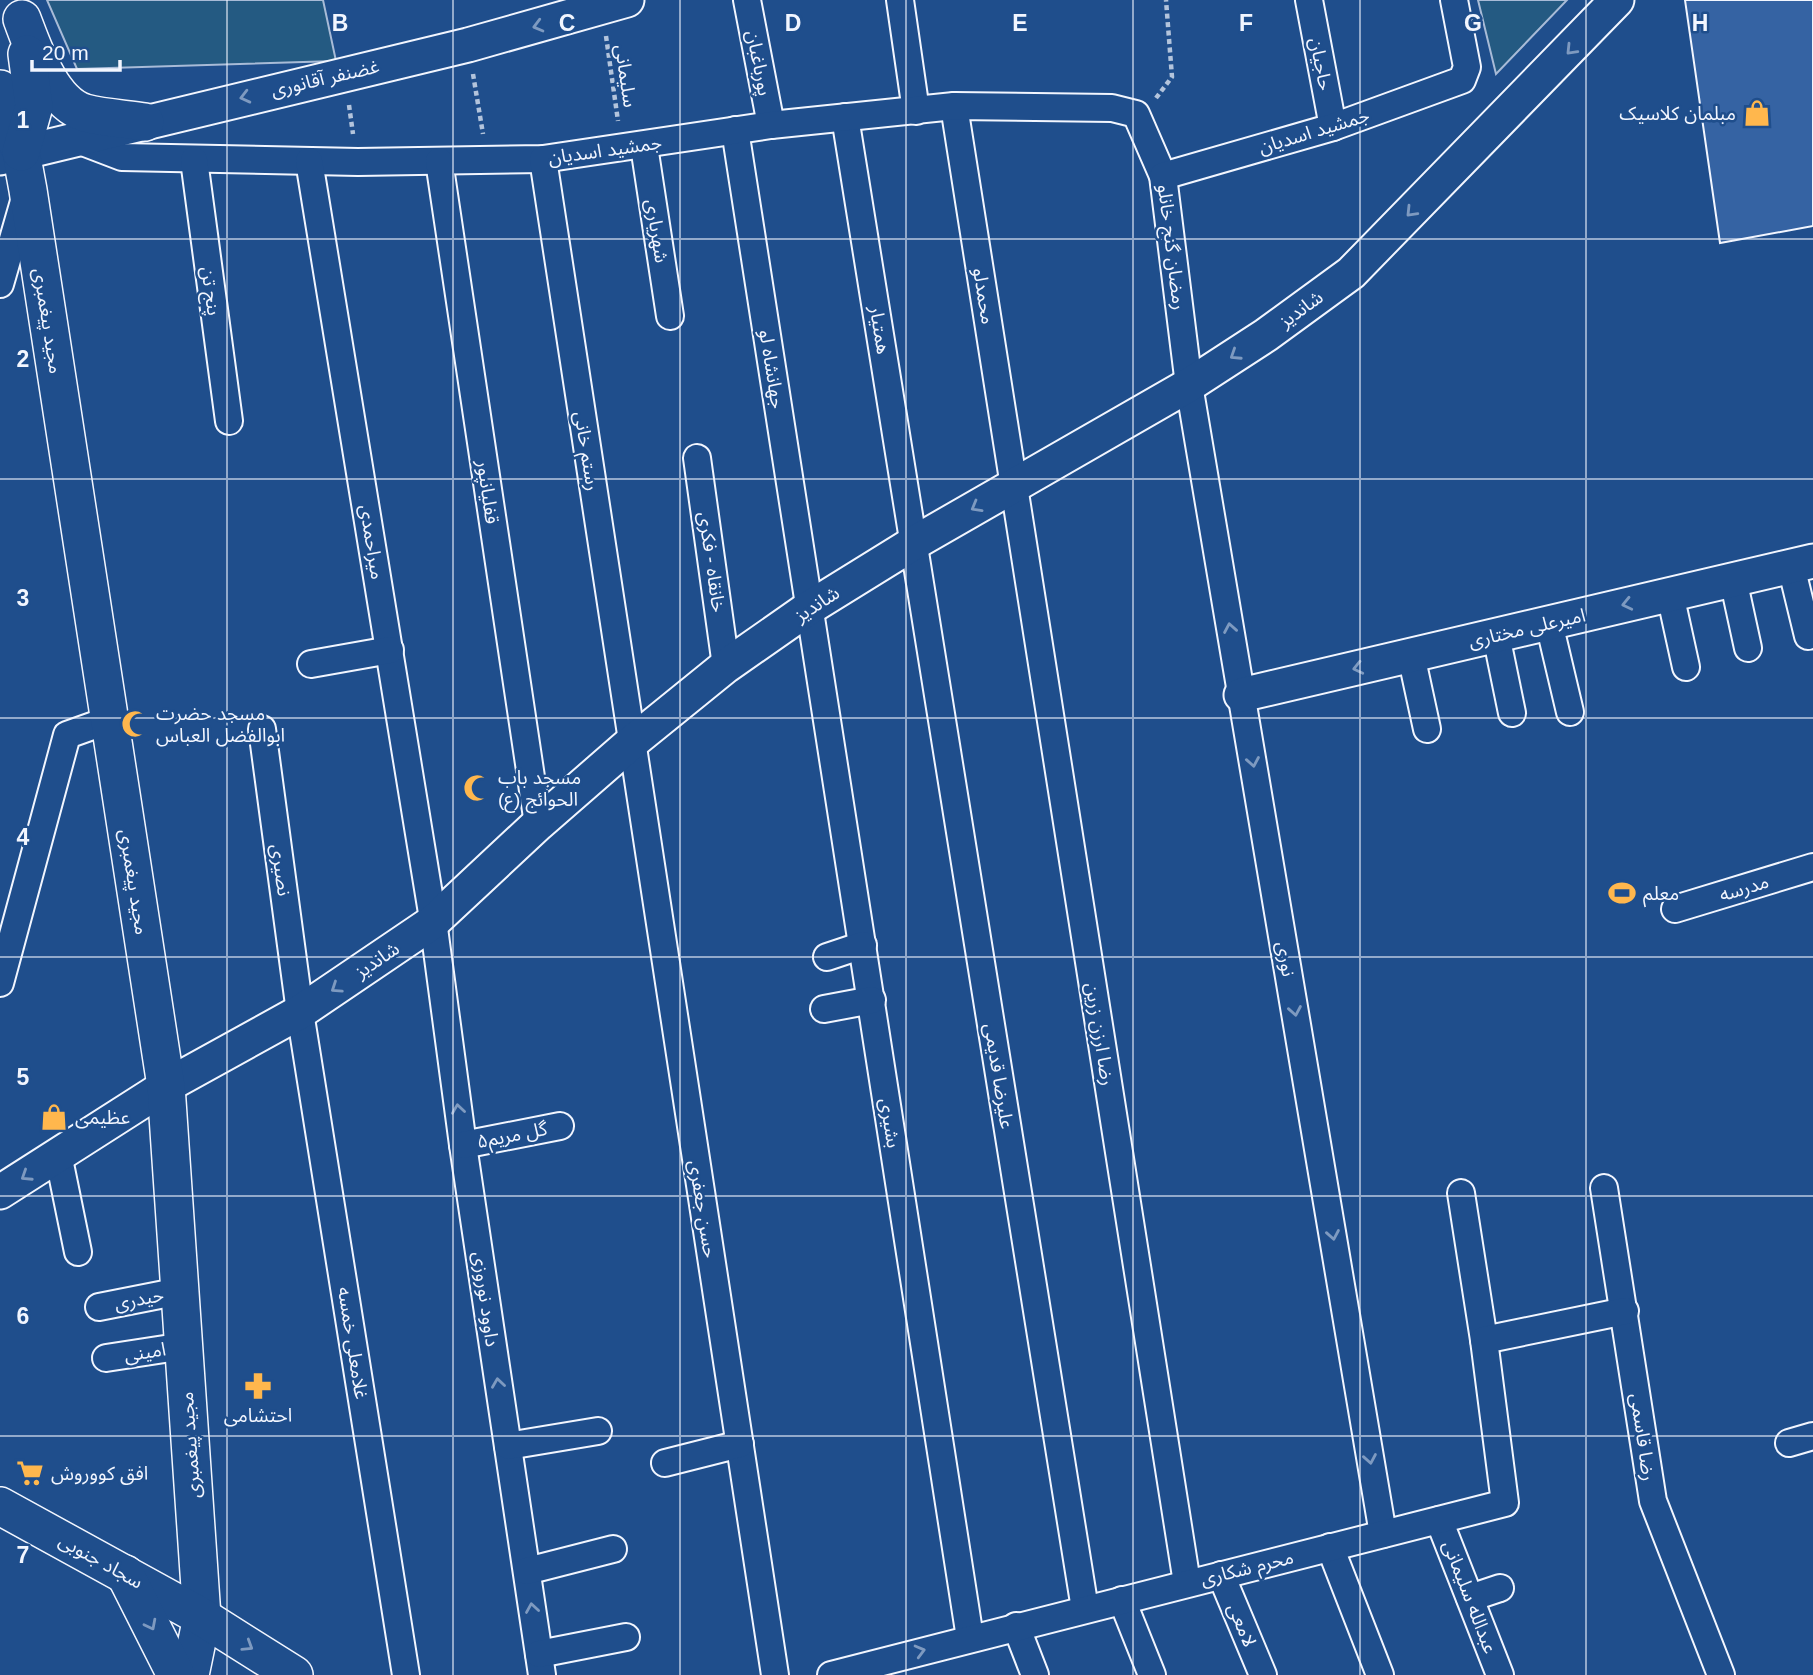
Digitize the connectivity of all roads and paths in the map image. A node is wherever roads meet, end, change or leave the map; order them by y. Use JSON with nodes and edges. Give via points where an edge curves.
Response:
{"nodes":[{"id":1,"x":747,"y":0,"type":"edge"},
{"id":2,"x":900,"y":0,"type":"edge"},
{"id":3,"x":1166,"y":0,"type":"edge"},
{"id":4,"x":1309,"y":0,"type":"edge"},
{"id":5,"x":1454,"y":0,"type":"edge"},
{"id":6,"x":1617,"y":0,"type":"edge"},
{"id":7,"x":615,"y":4,"type":"edge"},
{"id":8,"x":570,"y":8,"type":"edge"},
{"id":9,"x":21,"y":9,"type":"edge"},
{"id":10,"x":468,"y":45,"type":"junction"},
{"id":11,"x":344,"y":73,"type":"junction"},
{"id":12,"x":0,"y":89,"type":"edge"},
{"id":13,"x":954,"y":106,"type":"junction"},
{"id":14,"x":916,"y":111,"type":"junction"},
{"id":15,"x":1136,"y":114,"type":"junction"},
{"id":16,"x":845,"y":117,"type":"junction"},
{"id":17,"x":145,"y":122,"type":"junction"},
{"id":18,"x":771,"y":125,"type":"junction"},
{"id":19,"x":1333,"y":127,"type":"junction"},
{"id":20,"x":735,"y":130,"type":"junction"},
{"id":21,"x":75,"y":139,"type":"junction"},
{"id":22,"x":633,"y":147,"type":"junction"},
{"id":23,"x":11,"y":155,"type":"edge"},
{"id":24,"x":543,"y":159,"type":"junction"},
{"id":25,"x":194,"y":160,"type":"junction"},
{"id":26,"x":488,"y":160,"type":"junction"},
{"id":27,"x":309,"y":161,"type":"junction"},
{"id":28,"x":439,"y":161,"type":"junction"},
{"id":29,"x":358,"y":162,"type":"junction"},
{"id":30,"x":1163,"y":176,"type":"junction"},
{"id":31,"x":28,"y":190,"type":"junction"},
{"id":32,"x":0,"y":284,"type":"edge"},
{"id":33,"x":670,"y":316,"type":"dead end"},
{"id":34,"x":1189,"y":385,"type":"junction"},
{"id":35,"x":229,"y":421,"type":"dead end"},
{"id":36,"x":697,"y":458,"type":"dead end"},
{"id":37,"x":1013,"y":485,"type":"junction"},
{"id":38,"x":915,"y":543,"type":"junction"},
{"id":39,"x":1802,"y":563,"type":"edge"},
{"id":40,"x":1733,"y":579,"type":"junction"},
{"id":41,"x":1670,"y":594,"type":"junction"},
{"id":42,"x":809,"y":608,"type":"junction"},
{"id":43,"x":1549,"y":623,"type":"junction"},
{"id":44,"x":1496,"y":635,"type":"junction"},
{"id":45,"x":1808,"y":636,"type":"dead end"},
{"id":46,"x":1748,"y":648,"type":"dead end"},
{"id":47,"x":390,"y":650,"type":"junction"},
{"id":48,"x":1411,"y":655,"type":"junction"},
{"id":49,"x":311,"y":664,"type":"dead end"},
{"id":50,"x":726,"y":666,"type":"junction"},
{"id":51,"x":1686,"y":667,"type":"dead end"},
{"id":52,"x":1241,"y":695,"type":"junction"},
{"id":53,"x":1570,"y":712,"type":"dead end"},
{"id":54,"x":1512,"y":713,"type":"dead end"},
{"id":55,"x":109,"y":720,"type":"junction"},
{"id":56,"x":262,"y":729,"type":"dead end"},
{"id":57,"x":1427,"y":729,"type":"dead end"},
{"id":58,"x":631,"y":743,"type":"junction"},
{"id":59,"x":538,"y":824,"type":"junction"},
{"id":60,"x":1813,"y":867,"type":"edge"},
{"id":61,"x":1675,"y":909,"type":"dead end"},
{"id":62,"x":433,"y":922,"type":"junction"},
{"id":63,"x":863,"y":944,"type":"junction"},
{"id":64,"x":827,"y":957,"type":"dead end"},
{"id":65,"x":0,"y":983,"type":"edge"},
{"id":66,"x":872,"y":1000,"type":"junction"},
{"id":67,"x":824,"y":1009,"type":"dead end"},
{"id":68,"x":300,"y":1012,"type":"junction"},
{"id":69,"x":166,"y":1086,"type":"junction"},
{"id":70,"x":560,"y":1126,"type":"dead end"},
{"id":71,"x":463,"y":1144,"type":"junction"},
{"id":72,"x":58,"y":1154,"type":"junction"},
{"id":73,"x":1604,"y":1188,"type":"dead end"},
{"id":74,"x":0,"y":1192,"type":"edge"},
{"id":75,"x":1461,"y":1193,"type":"dead end"},
{"id":76,"x":78,"y":1252,"type":"dead end"},
{"id":77,"x":180,"y":1291,"type":"junction"},
{"id":78,"x":99,"y":1307,"type":"dead end"},
{"id":79,"x":1625,"y":1311,"type":"junction"},
{"id":80,"x":1484,"y":1340,"type":"junction"},
{"id":81,"x":184,"y":1346,"type":"junction"},
{"id":82,"x":107,"y":1358,"type":"dead end"},
{"id":83,"x":598,"y":1431,"type":"dead end"},
{"id":84,"x":740,"y":1444,"type":"junction"},
{"id":85,"x":508,"y":1446,"type":"junction"},
{"id":86,"x":666,"y":1463,"type":"dead end"},
{"id":87,"x":0,"y":1506,"type":"edge"},
{"id":88,"x":1439,"y":1520,"type":"junction"},
{"id":89,"x":1383,"y":1534,"type":"junction"},
{"id":90,"x":1330,"y":1547,"type":"junction"},
{"id":91,"x":613,"y":1549,"type":"dead end"},
{"id":92,"x":527,"y":1571,"type":"junction"},
{"id":93,"x":125,"y":1574,"type":"junction"},
{"id":94,"x":1221,"y":1575,"type":"junction"},
{"id":95,"x":1187,"y":1583,"type":"junction"},
{"id":96,"x":1500,"y":1588,"type":"dead end"},
{"id":97,"x":1470,"y":1598,"type":"junction"},
{"id":98,"x":1122,"y":1600,"type":"junction"},
{"id":99,"x":1085,"y":1609,"type":"junction"},
{"id":100,"x":202,"y":1617,"type":"junction"},
{"id":101,"x":1016,"y":1626,"type":"junction"},
{"id":102,"x":626,"y":1637,"type":"dead end"},
{"id":103,"x":970,"y":1638,"type":"junction"},
{"id":104,"x":541,"y":1664,"type":"edge"},
{"id":105,"x":879,"y":1669,"type":"edge"},
{"id":106,"x":176,"y":1675,"type":"edge"},
{"id":107,"x":190,"y":1675,"type":"edge"},
{"id":108,"x":294,"y":1675,"type":"edge"},
{"id":109,"x":406,"y":1675,"type":"edge"},
{"id":110,"x":775,"y":1675,"type":"edge"},
{"id":111,"x":831,"y":1675,"type":"edge"},
{"id":112,"x":1035,"y":1675,"type":"edge"},
{"id":113,"x":1152,"y":1675,"type":"edge"},
{"id":114,"x":1263,"y":1675,"type":"edge"},
{"id":115,"x":1380,"y":1675,"type":"edge"},
{"id":116,"x":1500,"y":1675,"type":"edge"},
{"id":117,"x":1721,"y":1675,"type":"edge"}],
"edges":[{"from":1,"to":18,"type":"street","name":"پورباغبان"},
{"from":2,"to":14,"type":"street"},
{"from":3,"to":15,"type":"path","via":[[1172,77]]},
{"from":4,"to":19,"type":"street","name":"حاجیان"},
{"from":5,"to":19,"type":"street","name":"جمشید اسدیان","via":[[1467,67],[1462,80]]},
{"from":6,"to":34,"type":"street","name":"شاندیز","one_way":true,"via":[[1351,273]]},
{"from":7,"to":8,"type":"street","name":"غضنفر آقانوری"},
{"from":7,"to":22,"type":"path","name":"سلیمانی"},
{"from":8,"to":10,"type":"street","name":"غضنفر آقانوری","one_way":true},
{"from":9,"to":17,"type":"main road","via":[[38,60],[55,90],[82,112]]},
{"from":9,"to":23,"type":"main road","name":"مجید پیغمبری","via":[[34,106]]},
{"from":10,"to":11,"type":"street","name":"غضنفر آقانوری"},
{"from":10,"to":26,"type":"path"},
{"from":11,"to":17,"type":"street","name":"غضنفر آقانوری","one_way":true},
{"from":11,"to":29,"type":"path"},
{"from":12,"to":23,"type":"main road","name":"مجید پیغمبری"},
{"from":13,"to":14,"type":"street","name":"جمشید اسدیان"},
{"from":13,"to":15,"type":"street","name":"جمشید اسدیان","via":[[1112,108]]},
{"from":13,"to":37,"type":"street","name":"محمدلو"},
{"from":14,"to":16,"type":"street","name":"جمشید اسدیان"},
{"from":15,"to":30,"type":"street","name":"رمضان گنج خانلو"},
{"from":16,"to":18,"type":"street","name":"جمشید اسدیان"},
{"from":16,"to":38,"type":"street","name":"همتیار"},
{"from":17,"to":21,"type":"street","name":"غضنفر آقانوری"},
{"from":18,"to":20,"type":"street","name":"جمشید اسدیان"},
{"from":19,"to":30,"type":"street","name":"جمشید اسدیان"},
{"from":20,"to":22,"type":"street","name":"جمشید اسدیان"},
{"from":20,"to":42,"type":"street","name":"جهانشاه لو"},
{"from":21,"to":23,"type":"street","name":"غضنفر آقانوری"},
{"from":21,"to":25,"type":"street","name":"جمشید اسدیان","via":[[122,157]]},
{"from":22,"to":24,"type":"street","name":"جمشید اسدیان"},
{"from":22,"to":33,"type":"street","name":"شهریاری"},
{"from":23,"to":31,"type":"main road","name":"مجید پیغمبری"},
{"from":24,"to":26,"type":"street","name":"جمشید اسدیان"},
{"from":24,"to":58,"type":"street","name":"رستم خانی"},
{"from":25,"to":27,"type":"street","name":"جمشید اسدیان"},
{"from":25,"to":35,"type":"street","name":"پنج تن"},
{"from":26,"to":28,"type":"street","name":"جمشید اسدیان"},
{"from":27,"to":29,"type":"street","name":"جمشید اسدیان"},
{"from":27,"to":47,"type":"street","name":"میراحمدی"},
{"from":28,"to":29,"type":"street","name":"جمشید اسدیان"},
{"from":28,"to":59,"type":"street","name":"قفلیانپور"},
{"from":30,"to":34,"type":"street","name":"رمضان گنج خانلو"},
{"from":31,"to":32,"type":"street"},
{"from":31,"to":55,"type":"main road","name":"مجید پیغمبری"},
{"from":34,"to":37,"type":"street","name":"شاندیز"},
{"from":52,"to":34,"type":"street","name":"نوری","one_way":true},
{"from":36,"to":50,"type":"street","name":"خانقاه - فکری"},
{"from":37,"to":38,"type":"street","name":"شاندیز","one_way":true},
{"from":37,"to":95,"type":"street","name":"رضا ارزن زرین"},
{"from":38,"to":42,"type":"street","name":"شاندیز"},
{"from":38,"to":99,"type":"street","name":"علیرضا قدیمی"},
{"from":39,"to":40,"type":"street","name":"امیرعلی مختاری"},
{"from":39,"to":45,"type":"street"},
{"from":40,"to":41,"type":"street","name":"امیرعلی مختاری"},
{"from":40,"to":46,"type":"street"},
{"from":41,"to":43,"type":"street","name":"امیرعلی مختاری","one_way":true},
{"from":41,"to":51,"type":"street"},
{"from":42,"to":50,"type":"street","name":"شاندیز"},
{"from":42,"to":63,"type":"street","name":"بشیری"},
{"from":43,"to":44,"type":"street","name":"امیرعلی مختاری"},
{"from":43,"to":53,"type":"street"},
{"from":44,"to":48,"type":"street","name":"امیرعلی مختاری"},
{"from":44,"to":54,"type":"street"},
{"from":47,"to":49,"type":"street"},
{"from":47,"to":62,"type":"street","name":"میراحمدی"},
{"from":48,"to":52,"type":"street","name":"امیرعلی مختاری","one_way":true},
{"from":48,"to":57,"type":"street"},
{"from":50,"to":58,"type":"street","name":"شاندیز"},
{"from":52,"to":89,"type":"street","name":"نوری","one_way":true},
{"from":55,"to":65,"type":"street","via":[[67,734]]},
{"from":55,"to":69,"type":"main road","name":"مجید پیغمبری"},
{"from":56,"to":68,"type":"street","name":"نصیری"},
{"from":58,"to":59,"type":"street","name":"شاندیز"},
{"from":58,"to":84,"type":"street","name":"حسن جعفری"},
{"from":59,"to":62,"type":"street","name":"شاندیز"},
{"from":60,"to":61,"type":"street","name":"مدرسه"},
{"from":62,"to":68,"type":"street","name":"شاندیز","one_way":true},
{"from":71,"to":62,"type":"street","name":"داوود نوروزی","one_way":true},
{"from":63,"to":64,"type":"street"},
{"from":63,"to":66,"type":"street","name":"بشیری"},
{"from":66,"to":67,"type":"street"},
{"from":66,"to":103,"type":"street","name":"بشیری"},
{"from":68,"to":69,"type":"street","name":"شاندیز"},
{"from":68,"to":109,"type":"street","name":"غلامعلی خمسه"},
{"from":69,"to":72,"type":"street","name":"شاندیز"},
{"from":69,"to":77,"type":"main road","name":"مجید پیغمبری"},
{"from":70,"to":71,"type":"street","name":"گل مریم۵"},
{"from":85,"to":71,"type":"street","name":"داوود نوروزی","one_way":true},
{"from":72,"to":74,"type":"street","name":"شاندیز","one_way":true},
{"from":72,"to":76,"type":"street"},
{"from":73,"to":79,"type":"street","name":"رضا قاسمی"},
{"from":75,"to":80,"type":"street","name":"محرم شکاری"},
{"from":77,"to":78,"type":"street","name":"حیدری"},
{"from":77,"to":81,"type":"main road","name":"مجید پیغمبری"},
{"from":79,"to":80,"type":"street"},
{"from":79,"to":117,"type":"street","name":"رضا قاسمی","via":[[1653,1501]]},
{"from":80,"to":88,"type":"street","name":"محرم شکاری","via":[[1505,1503]]},
{"from":81,"to":82,"type":"street","name":"امینی"},
{"from":81,"to":100,"type":"main road","name":"مجید پیغمبری"},
{"from":83,"to":85,"type":"street"},
{"from":84,"to":86,"type":"street"},
{"from":84,"to":110,"type":"street","name":"حسن جعفری"},
{"from":85,"to":92,"type":"street","name":"داوود نوروزی"},
{"from":87,"to":93,"type":"main road","name":"سجاد جنوبی"},
{"from":88,"to":89,"type":"street","name":"محرم شکاری"},
{"from":88,"to":97,"type":"street","name":"عبدالله سلیمانی"},
{"from":89,"to":90,"type":"street","name":"محرم شکاری"},
{"from":90,"to":94,"type":"street","name":"محرم شکاری"},
{"from":90,"to":115,"type":"street"},
{"from":91,"to":92,"type":"street"},
{"from":104,"to":92,"type":"street","name":"داوود نوروزی","one_way":true},
{"from":93,"to":100,"type":"main road","name":"سجاد جنوبی"},
{"from":93,"to":106,"type":"main road","one_way":true},
{"from":94,"to":95,"type":"street","name":"محرم شکاری"},
{"from":94,"to":114,"type":"street","name":"لامعی"},
{"from":95,"to":98,"type":"street","name":"محرم شکاری"},
{"from":96,"to":97,"type":"street"},
{"from":97,"to":116,"type":"street","name":"عبدالله سلیمانی"},
{"from":98,"to":99,"type":"street","name":"محرم شکاری"},
{"from":98,"to":113,"type":"street"},
{"from":99,"to":101,"type":"street","name":"محرم شکاری"},
{"from":100,"to":107,"type":"main road","name":"مجید پیغمبری"},
{"from":100,"to":108,"type":"main road","name":"سجاد جنوبی","one_way":true},
{"from":101,"to":103,"type":"street","name":"محرم شکاری"},
{"from":101,"to":112,"type":"street"},
{"from":102,"to":104,"type":"street"},
{"from":105,"to":103,"type":"street","name":"محرم شکاری","one_way":true},
{"from":105,"to":111,"type":"street","name":"محرم شکاری"}]}
